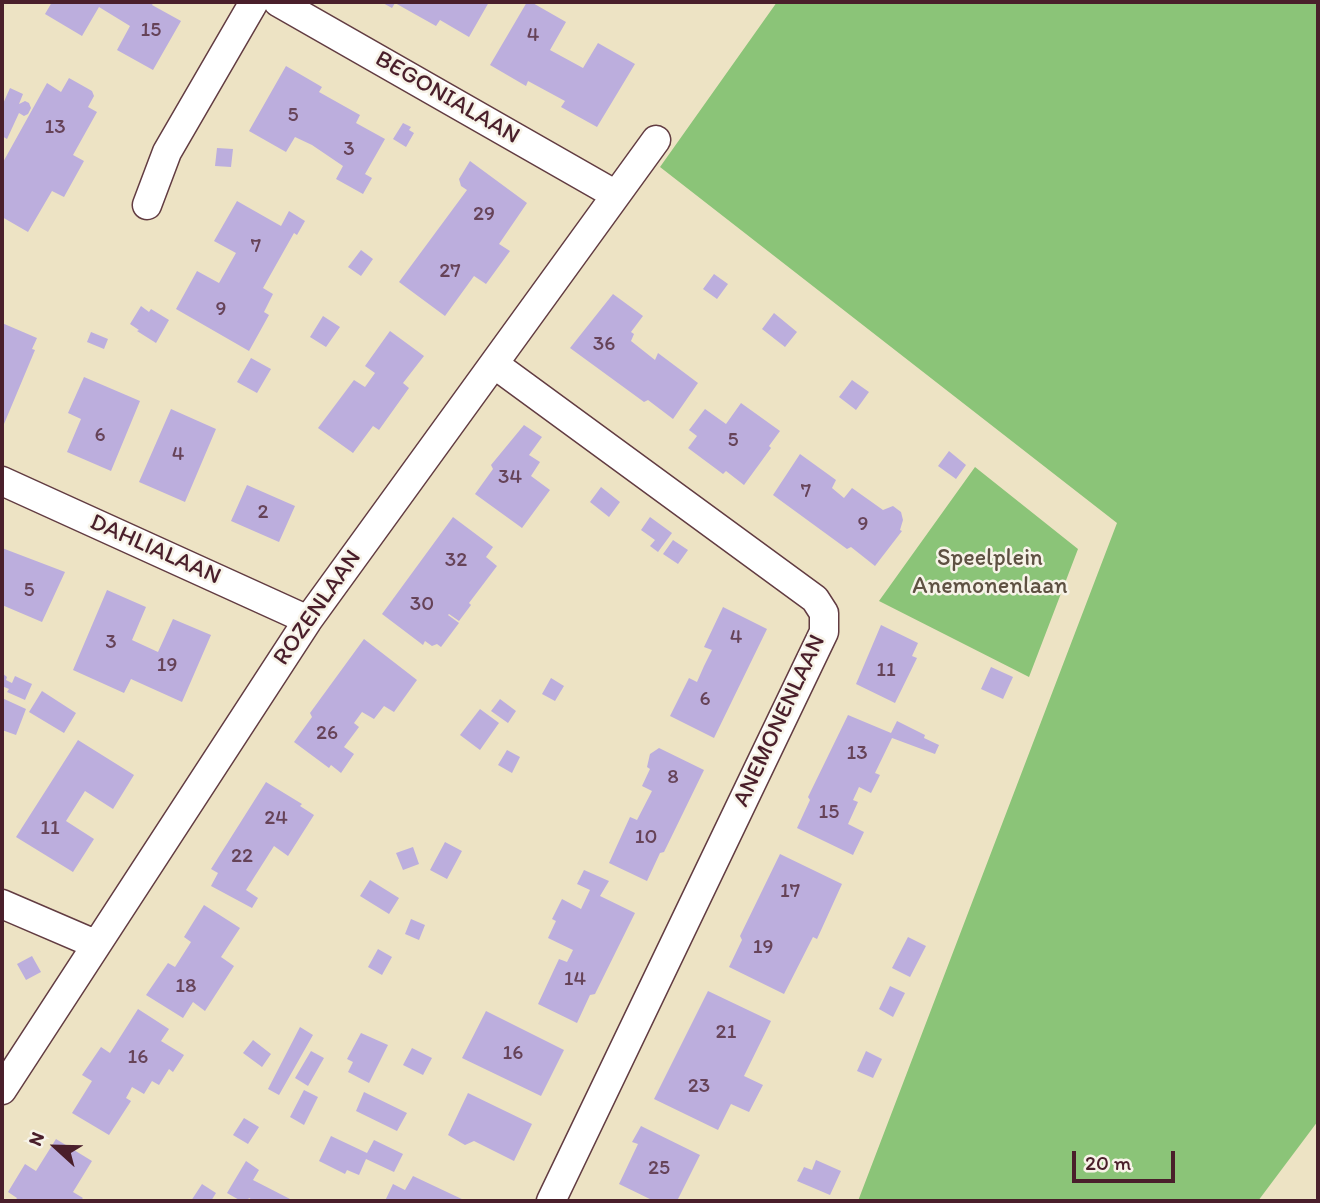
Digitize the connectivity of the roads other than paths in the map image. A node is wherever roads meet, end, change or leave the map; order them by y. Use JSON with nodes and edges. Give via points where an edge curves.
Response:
{"nodes":[{"id":1,"x":254,"y":2,"type":"edge"},
{"id":2,"x":278,"y":2,"type":"edge"},
{"id":3,"x":656,"y":140,"type":"dead end"},
{"id":4,"x":616,"y":195,"type":"junction"},
{"id":5,"x":148,"y":205,"type":"dead end"},
{"id":6,"x":494,"y":364,"type":"junction"},
{"id":7,"x":2,"y":481,"type":"edge"},
{"id":8,"x":308,"y":620,"type":"junction"},
{"id":9,"x":2,"y":904,"type":"edge"},
{"id":10,"x":95,"y":944,"type":"junction"},
{"id":11,"x":2,"y":1090,"type":"edge"},
{"id":12,"x":551,"y":1201,"type":"edge"}],
"edges":[{"from":1,"to":5,"type":"street","via":[[167,152]]},
{"from":2,"to":4,"type":"street","name":"BEGONIALAAN"},
{"from":3,"to":4,"type":"street","name":"ROZENLAAN"},
{"from":4,"to":6,"type":"street","name":"ROZENLAAN"},
{"from":6,"to":8,"type":"street","name":"ROZENLAAN"},
{"from":6,"to":12,"type":"street","name":"ANEMONENLAAN","via":[[815,599],[824,613],[824,632]]},
{"from":7,"to":8,"type":"street","name":"DAHLIALAAN"},
{"from":8,"to":10,"type":"street","name":"ROZENLAAN"},
{"from":9,"to":10,"type":"street"},
{"from":10,"to":11,"type":"street","name":"ROZENLAAN"}]}
